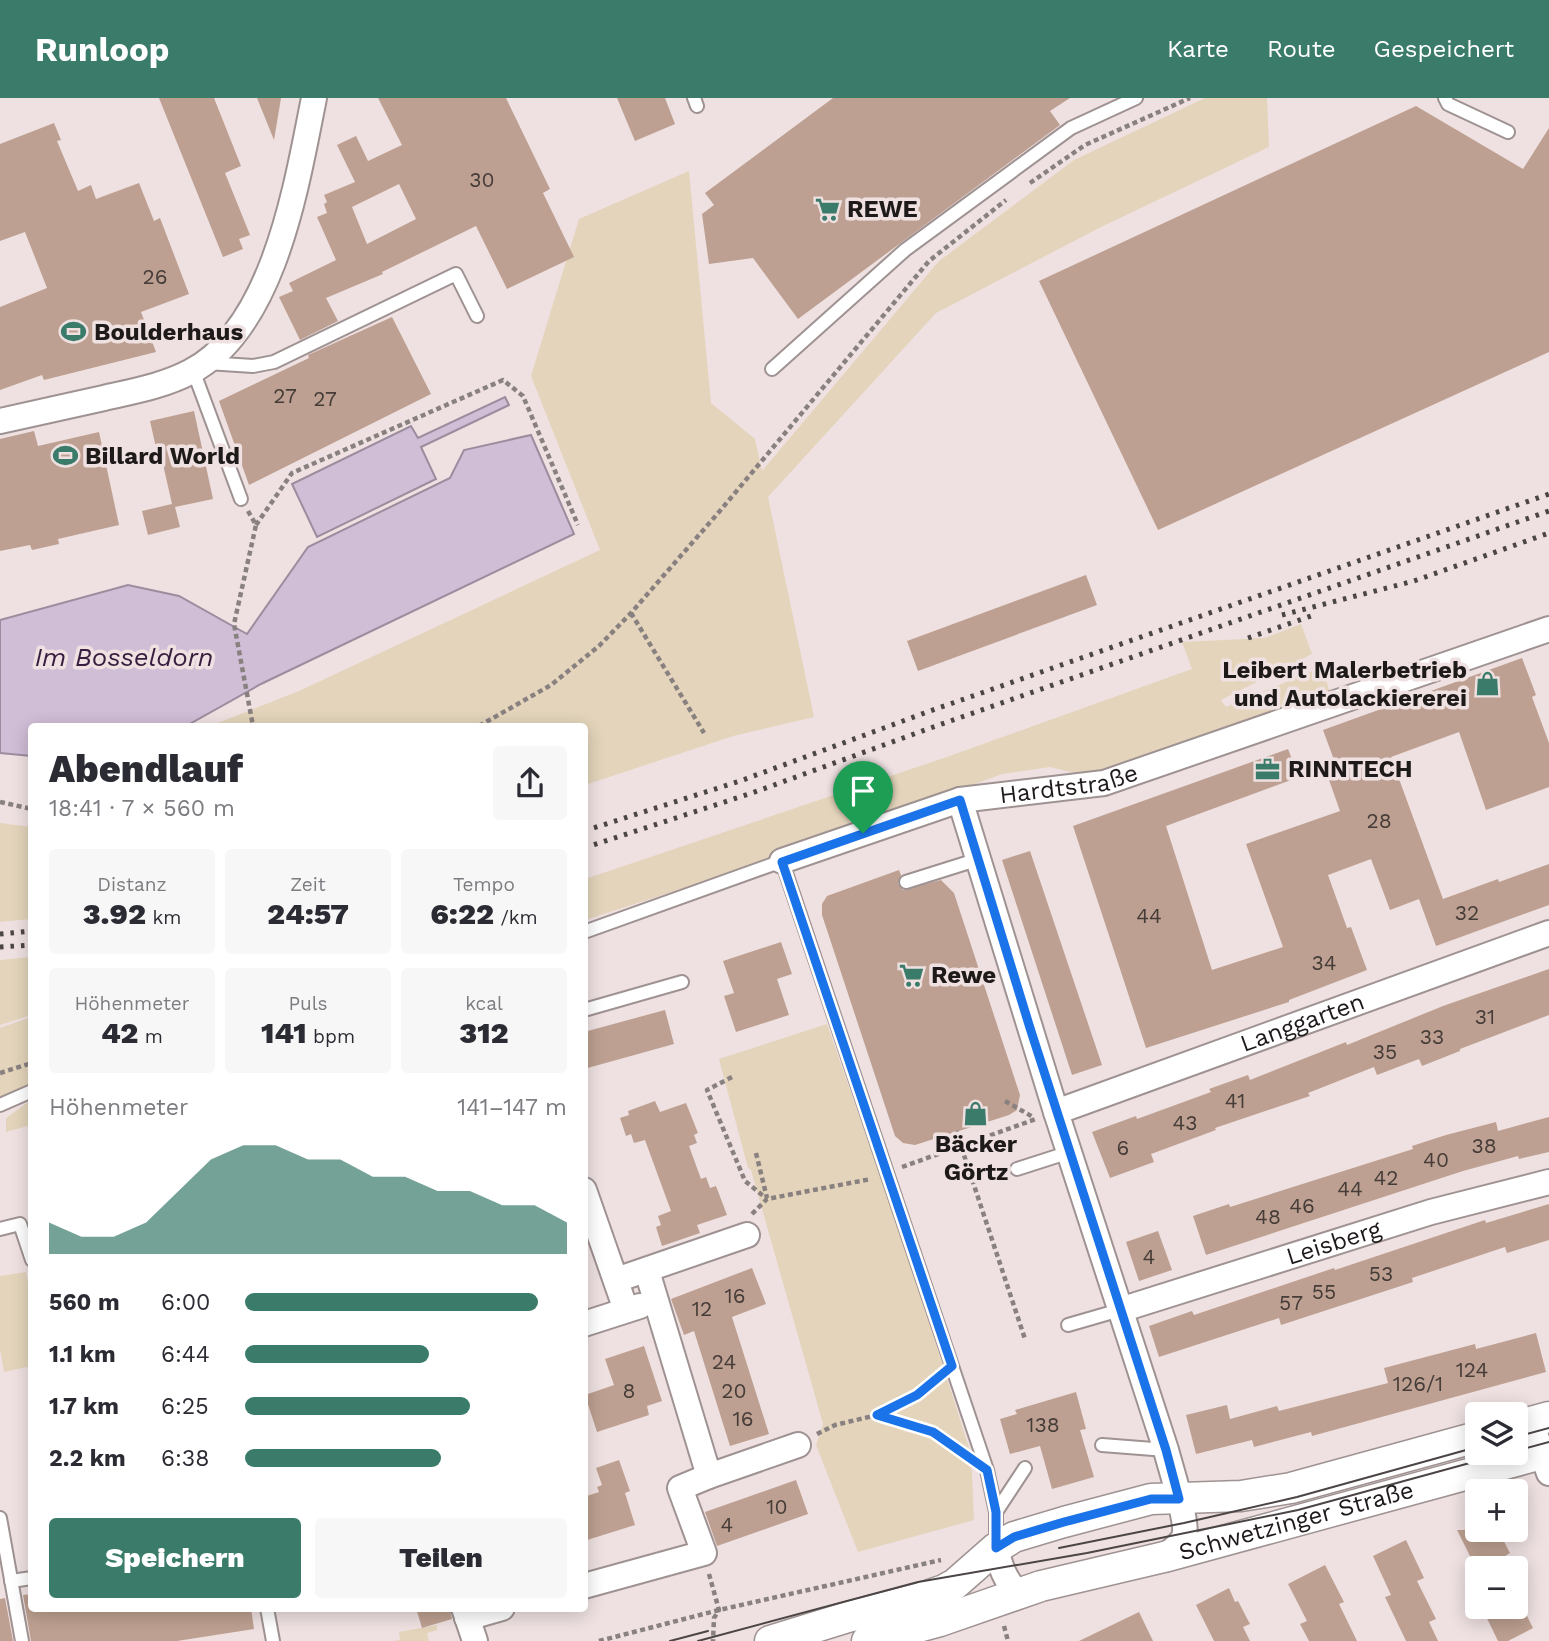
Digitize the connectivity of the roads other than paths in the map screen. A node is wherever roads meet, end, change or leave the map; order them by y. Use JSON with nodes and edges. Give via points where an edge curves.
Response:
{"nodes":[{"id":1,"x":314,"y":98,"type":"edge"},
{"id":2,"x":1136,"y":98,"type":"edge"},
{"id":3,"x":1445,"y":98,"type":"edge"},
{"id":4,"x":1507,"y":132,"type":"dead end"},
{"id":5,"x":477,"y":316,"type":"dead end"},
{"id":6,"x":198,"y":367,"type":"junction"},
{"id":7,"x":772,"y":369,"type":"dead end"},
{"id":8,"x":0,"y":421,"type":"edge"},
{"id":9,"x":241,"y":499,"type":"road end"},
{"id":10,"x":1549,"y":629,"type":"edge"},
{"id":11,"x":960,"y":800,"type":"junction"},
{"id":12,"x":976,"y":860,"type":"junction"},
{"id":13,"x":782,"y":862,"type":"junction"},
{"id":14,"x":906,"y":882,"type":"dead end"},
{"id":15,"x":588,"y":931,"type":"edge"},
{"id":16,"x":1549,"y":933,"type":"edge"},
{"id":17,"x":682,"y":982,"type":"dead end"},
{"id":18,"x":588,"y":1009,"type":"edge"},
{"id":19,"x":28,"y":1093,"type":"edge"},
{"id":20,"x":0,"y":1105,"type":"edge"},
{"id":21,"x":1046,"y":1115,"type":"junction"},
{"id":22,"x":1070,"y":1152,"type":"junction"},
{"id":23,"x":1017,"y":1169,"type":"dead end"},
{"id":24,"x":1549,"y":1182,"type":"edge"},
{"id":25,"x":588,"y":1201,"type":"edge"},
{"id":26,"x":0,"y":1229,"type":"edge"},
{"id":27,"x":747,"y":1235,"type":"road end"},
{"id":28,"x":28,"y":1248,"type":"edge"},
{"id":29,"x":647,"y":1270,"type":"junction"},
{"id":30,"x":616,"y":1280,"type":"junction"},
{"id":31,"x":655,"y":1302,"type":"junction"},
{"id":32,"x":626,"y":1310,"type":"junction"},
{"id":33,"x":1120,"y":1310,"type":"junction"},
{"id":34,"x":588,"y":1323,"type":"edge"},
{"id":35,"x":1068,"y":1325,"type":"dead end"},
{"id":36,"x":1532,"y":1422,"type":"edge"},
{"id":37,"x":1465,"y":1440,"type":"edge"},
{"id":38,"x":798,"y":1445,"type":"road end"},
{"id":39,"x":1102,"y":1445,"type":"dead end"},
{"id":40,"x":1166,"y":1450,"type":"junction"},
{"id":41,"x":1547,"y":1459,"type":"edge"},
{"id":42,"x":1025,"y":1468,"type":"dead end"},
{"id":43,"x":709,"y":1476,"type":"junction"},
{"id":44,"x":1179,"y":1499,"type":"junction"},
{"id":45,"x":996,"y":1512,"type":"junction"},
{"id":46,"x":0,"y":1518,"type":"edge"},
{"id":47,"x":996,"y":1548,"type":"junction"},
{"id":48,"x":1164,"y":1557,"type":"junction"},
{"id":49,"x":3,"y":1561,"type":"edge"},
{"id":50,"x":28,"y":1579,"type":"edge"},
{"id":51,"x":11,"y":1581,"type":"junction"},
{"id":52,"x":588,"y":1585,"type":"edge"},
{"id":53,"x":1030,"y":1590,"type":"junction"},
{"id":54,"x":268,"y":1612,"type":"edge"},
{"id":55,"x":492,"y":1612,"type":"edge"},
{"id":56,"x":468,"y":1622,"type":"edge"},
{"id":57,"x":22,"y":1641,"type":"edge"},
{"id":58,"x":272,"y":1641,"type":"edge"},
{"id":59,"x":770,"y":1641,"type":"edge"},
{"id":60,"x":867,"y":1641,"type":"edge"}],
"edges":[{"from":1,"to":6,"type":"street","via":[[286,230],[269,271],[238,328]]},
{"from":2,"to":7,"type":"lane","via":[[1071,128],[905,250]]},
{"from":3,"to":4,"type":"lane","via":[[1448,104]]},
{"from":5,"to":6,"type":"lane","via":[[456,274],[274,362]]},
{"from":6,"to":8,"type":"street","via":[[145,389]]},
{"from":6,"to":9,"type":"lane"},
{"from":10,"to":11,"type":"street","name":"Hardtstraße","via":[[1104,783]]},
{"from":11,"to":12,"type":"street"},
{"from":11,"to":13,"type":"street","name":"Hardtstraße"},
{"from":12,"to":14,"type":"lane"},
{"from":12,"to":21,"type":"street"},
{"from":13,"to":15,"type":"lane","name":"Hardtstraße"},
{"from":13,"to":45,"type":"lane","via":[[987,1470]]},
{"from":16,"to":21,"type":"street","name":"Langgarten"},
{"from":17,"to":18,"type":"lane"},
{"from":19,"to":20,"type":"lane"},
{"from":21,"to":22,"type":"street"},
{"from":22,"to":23,"type":"lane"},
{"from":22,"to":33,"type":"street"},
{"from":24,"to":33,"type":"street","name":"Leisberg","via":[[1431,1212]]},
{"from":25,"to":30,"type":"street"},
{"from":26,"to":28,"type":"lane","via":[[20,1223]]},
{"from":27,"to":29,"type":"street"},
{"from":29,"to":30,"type":"street"},
{"from":29,"to":31,"type":"street"},
{"from":30,"to":32,"type":"street"},
{"from":31,"to":32,"type":"street"},
{"from":31,"to":43,"type":"street"},
{"from":32,"to":34,"type":"street"},
{"from":33,"to":35,"type":"lane"},
{"from":33,"to":40,"type":"street"},
{"from":36,"to":41,"type":"street"},
{"from":37,"to":44,"type":"street","name":"Schwetzinger Straße","via":[[1291,1488]]},
{"from":38,"to":43,"type":"street"},
{"from":39,"to":40,"type":"lane"},
{"from":40,"to":44,"type":"street"},
{"from":41,"to":48,"type":"street","name":"Schwetzinger Straße"},
{"from":42,"to":45,"type":"lane"},
{"from":43,"to":52,"type":"street","via":[[680,1488],[704,1553]]},
{"from":44,"to":47,"type":"street","name":"Schwetzinger Straße","via":[[1151,1499],[1064,1522],[1014,1537]]},
{"from":44,"to":48,"type":"street","via":[[1185,1534]]},
{"from":45,"to":47,"type":"lane"},
{"from":46,"to":49,"type":"lane"},
{"from":47,"to":53,"type":"street","via":[[1009,1584]]},
{"from":47,"to":59,"type":"street","name":"Schwetzinger Straße","via":[[944,1590]]},
{"from":48,"to":53,"type":"street","name":"Schwetzinger Straße"},
{"from":49,"to":51,"type":"lane"},
{"from":50,"to":51,"type":"lane"},
{"from":51,"to":57,"type":"lane"},
{"from":53,"to":60,"type":"street","name":"Schwetzinger Straße"},
{"from":54,"to":58,"type":"lane"},
{"from":55,"to":56,"type":"street"}]}
